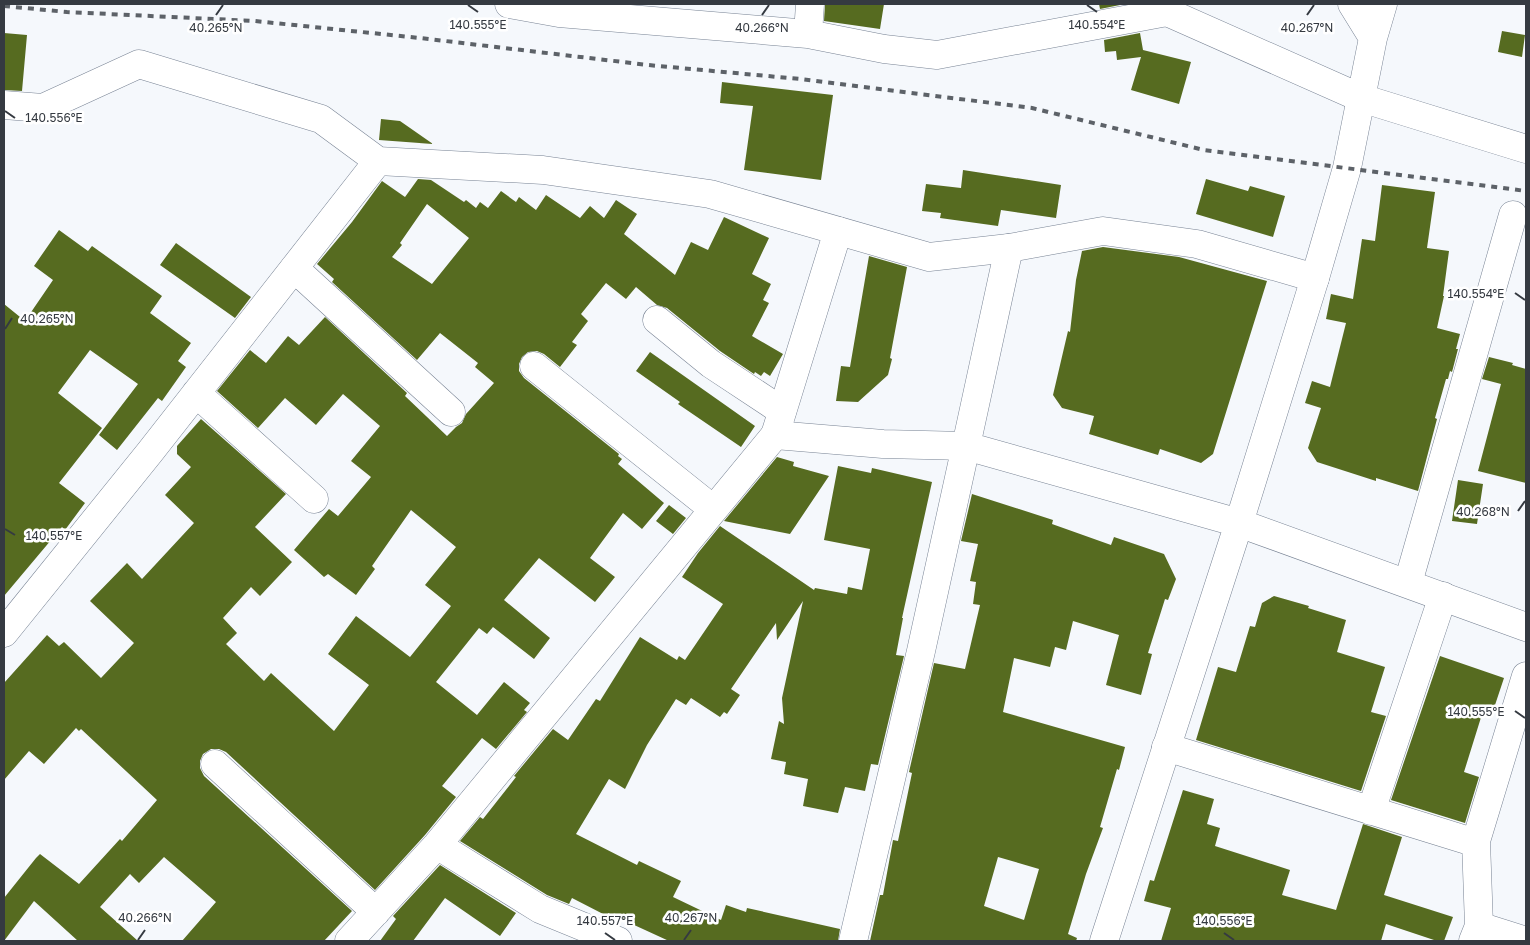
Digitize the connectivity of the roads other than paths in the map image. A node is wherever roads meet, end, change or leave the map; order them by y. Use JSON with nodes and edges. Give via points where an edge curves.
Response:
{"nodes":[{"id":1,"x":509,"y":4,"type":"edge"},
{"id":2,"x":810,"y":4,"type":"edge"},
{"id":3,"x":1352,"y":4,"type":"edge"},
{"id":4,"x":1383,"y":4,"type":"edge"},
{"id":5,"x":1166,"y":8,"type":"edge"},
{"id":6,"x":808,"y":34,"type":"junction"},
{"id":7,"x":1373,"y":38,"type":"junction"},
{"id":8,"x":1361,"y":98,"type":"junction"},
{"id":9,"x":4,"y":105,"type":"edge"},
{"id":10,"x":1526,"y":149,"type":"edge"},
{"id":11,"x":378,"y":161,"type":"junction"},
{"id":12,"x":1513,"y":216,"type":"dead end"},
{"id":13,"x":838,"y":231,"type":"junction"},
{"id":14,"x":1009,"y":248,"type":"junction"},
{"id":15,"x":294,"y":268,"type":"junction"},
{"id":16,"x":1315,"y":278,"type":"junction"},
{"id":17,"x":657,"y":320,"type":"dead end"},
{"id":18,"x":534,"y":366,"type":"dead end"},
{"id":19,"x":196,"y":393,"type":"junction"},
{"id":20,"x":451,"y":412,"type":"dead end"},
{"id":21,"x":779,"y":423,"type":"junction"},
{"id":22,"x":966,"y":446,"type":"junction"},
{"id":23,"x":314,"y":499,"type":"dead end"},
{"id":24,"x":713,"y":509,"type":"junction"},
{"id":25,"x":1239,"y":524,"type":"junction"},
{"id":26,"x":1408,"y":583,"type":"junction"},
{"id":27,"x":1443,"y":596,"type":"junction"},
{"id":28,"x":1526,"y":627,"type":"edge"},
{"id":29,"x":4,"y":632,"type":"edge"},
{"id":30,"x":1526,"y":676,"type":"edge"},
{"id":31,"x":1166,"y":747,"type":"junction"},
{"id":32,"x":215,"y":764,"type":"dead end"},
{"id":33,"x":1371,"y":811,"type":"junction"},
{"id":34,"x":1476,"y":843,"type":"junction"},
{"id":35,"x":437,"y":844,"type":"junction"},
{"id":36,"x":376,"y":912,"type":"junction"},
{"id":37,"x":1476,"y":934,"type":"edge"},
{"id":38,"x":349,"y":941,"type":"edge"},
{"id":39,"x":618,"y":941,"type":"edge"},
{"id":40,"x":853,"y":941,"type":"edge"},
{"id":41,"x":1104,"y":941,"type":"edge"},
{"id":42,"x":1526,"y":941,"type":"edge"}],
"edges":[{"from":1,"to":6,"type":"street","via":[[559,13]]},
{"from":2,"to":6,"type":"street"},
{"from":3,"to":7,"type":"street"},
{"from":4,"to":7,"type":"street"},
{"from":5,"to":6,"type":"street","via":[[937,55],[884,49]]},
{"from":5,"to":8,"type":"street"},
{"from":7,"to":8,"type":"street"},
{"from":8,"to":10,"type":"street"},
{"from":8,"to":16,"type":"street","via":[[1347,168]]},
{"from":9,"to":11,"type":"street","via":[[43,108],[139,64],[321,119]]},
{"from":11,"to":13,"type":"street","via":[[543,170],[710,194]]},
{"from":11,"to":15,"type":"street"},
{"from":12,"to":26,"type":"street"},
{"from":13,"to":14,"type":"street","via":[[929,257]]},
{"from":13,"to":21,"type":"street"},
{"from":14,"to":16,"type":"street","via":[[1103,231],[1197,244]]},
{"from":14,"to":22,"type":"street"},
{"from":15,"to":19,"type":"street"},
{"from":15,"to":20,"type":"street"},
{"from":16,"to":25,"type":"street"},
{"from":17,"to":21,"type":"street"},
{"from":18,"to":24,"type":"street"},
{"from":19,"to":23,"type":"street"},
{"from":19,"to":29,"type":"street"},
{"from":21,"to":22,"type":"street","via":[[883,444]]},
{"from":21,"to":24,"type":"street"},
{"from":22,"to":25,"type":"street"},
{"from":22,"to":40,"type":"street"},
{"from":24,"to":35,"type":"street"},
{"from":25,"to":26,"type":"street"},
{"from":25,"to":31,"type":"street"},
{"from":26,"to":27,"type":"street"},
{"from":27,"to":28,"type":"street"},
{"from":27,"to":33,"type":"street"},
{"from":30,"to":34,"type":"street"},
{"from":31,"to":33,"type":"street"},
{"from":31,"to":41,"type":"street"},
{"from":32,"to":36,"type":"street"},
{"from":33,"to":34,"type":"street"},
{"from":34,"to":37,"type":"street"},
{"from":35,"to":36,"type":"street"},
{"from":35,"to":39,"type":"street","via":[[540,909]]},
{"from":36,"to":38,"type":"street"},
{"from":37,"to":42,"type":"street"}]}
